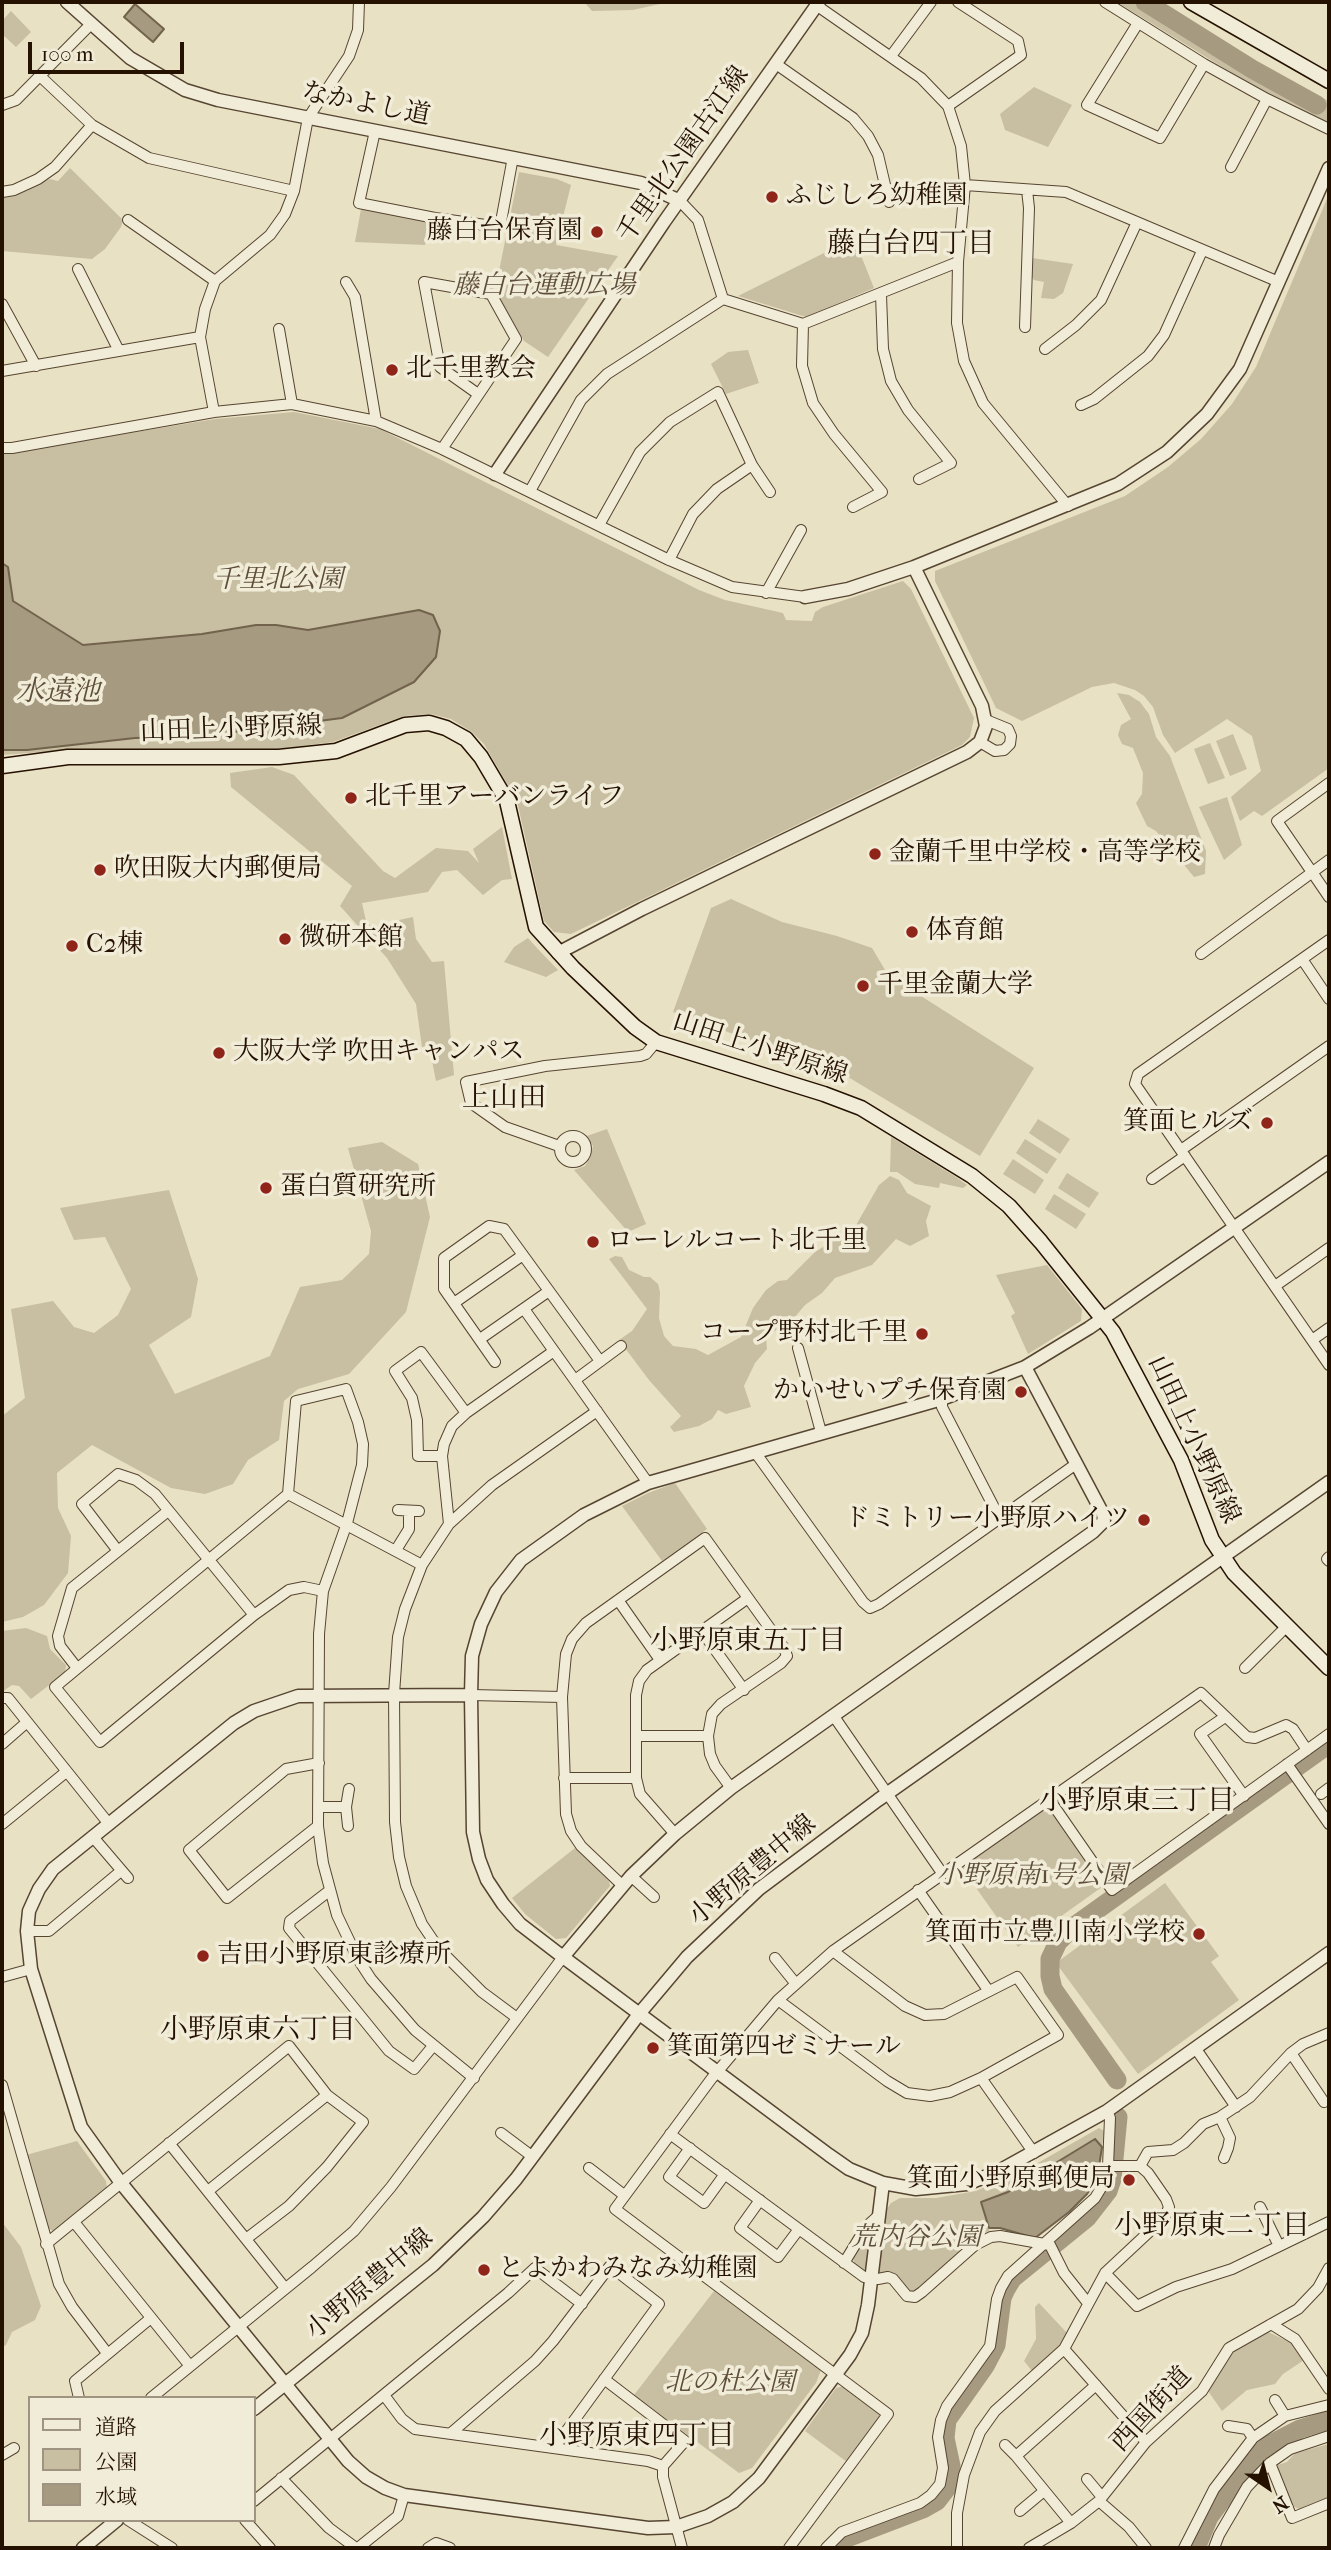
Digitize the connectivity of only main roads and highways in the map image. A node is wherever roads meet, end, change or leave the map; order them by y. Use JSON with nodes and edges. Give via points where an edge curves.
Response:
{"nodes":[{"id":1,"x":1191,"y":2,"type":"edge"},
{"id":2,"x":1329,"y":81,"type":"edge"},
{"id":3,"x":2,"y":765,"type":"edge"},
{"id":4,"x":1329,"y":1668,"type":"edge"}],
"edges":[{"from":1,"to":2,"type":"main road"},
{"from":3,"to":4,"type":"main road","name":"山田上小野原線","via":[[68,757],[279,757],[336,751],[405,724],[429,723],[466,739],[508,802],[536,927],[610,1005],[656,1042],[843,1100],[972,1176],[1009,1206],[1103,1318],[1181,1460],[1212,1540],[1234,1573]]}]}
